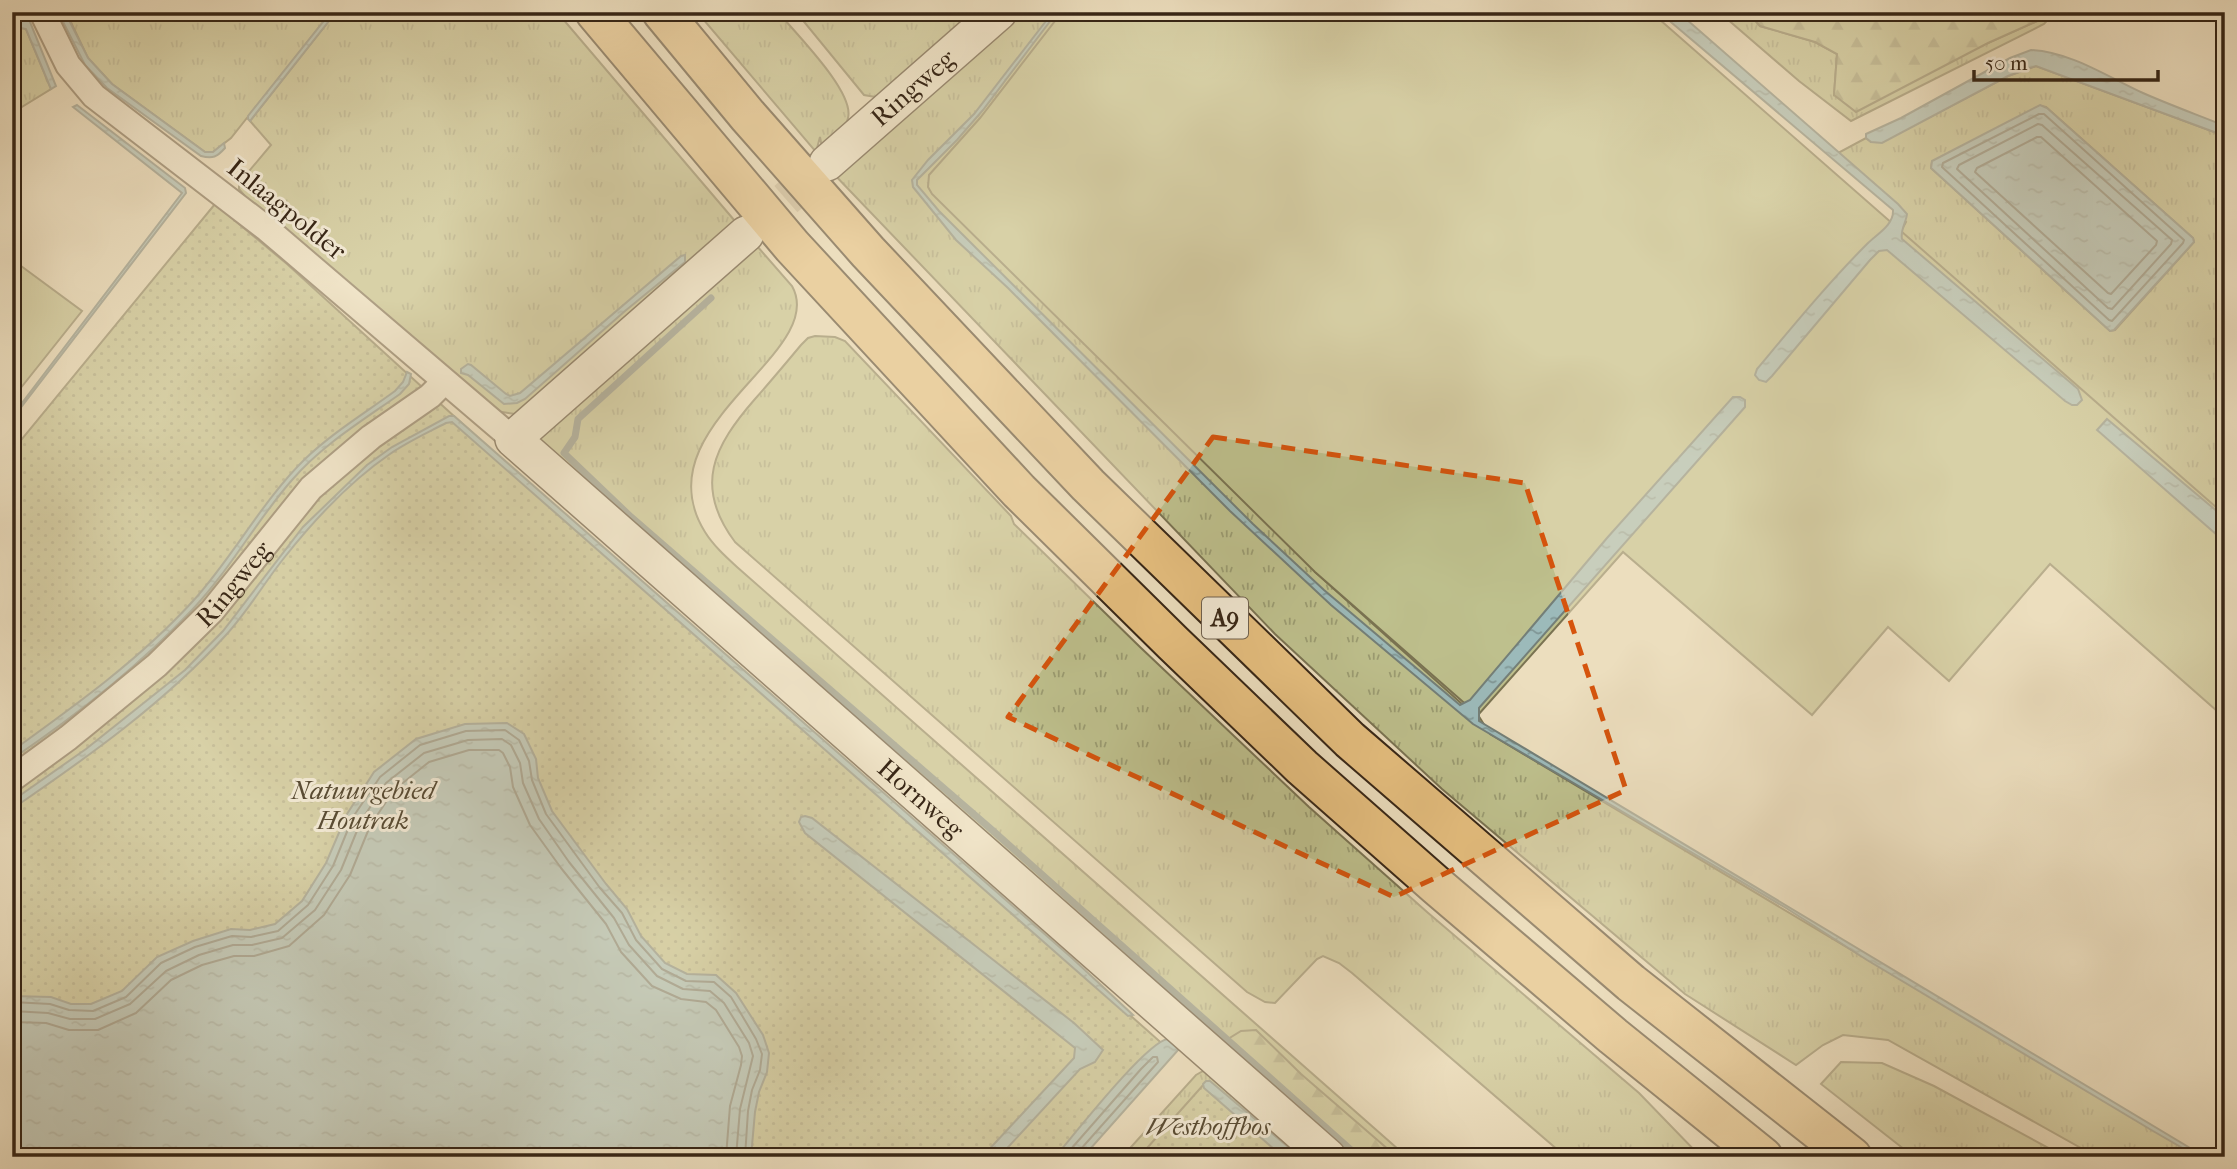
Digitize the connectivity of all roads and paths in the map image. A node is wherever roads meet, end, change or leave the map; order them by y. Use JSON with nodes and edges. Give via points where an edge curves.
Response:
{"nodes":[{"id":1,"x":42,"y":12,"type":"edge"},
{"id":2,"x":594,"y":12,"type":"edge"},
{"id":3,"x":662,"y":12,"type":"edge"},
{"id":4,"x":999,"y":12,"type":"edge"},
{"id":5,"x":827,"y":163,"type":"tunnel mouth"},
{"id":6,"x":746,"y":234,"type":"tunnel mouth"},
{"id":7,"x":444,"y":382,"type":"junction"},
{"id":8,"x":513,"y":439,"type":"junction"},
{"id":9,"x":12,"y":779,"type":"edge"},
{"id":10,"x":1328,"y":1157,"type":"edge"},
{"id":11,"x":1763,"y":1157,"type":"edge"},
{"id":12,"x":1852,"y":1157,"type":"edge"}],
"edges":[{"from":1,"to":7,"type":"street","name":"Inlaagpolder","via":[[68,65],[93,96],[267,229]]},
{"from":2,"to":11,"type":"highway","number":"A9","via":[[792,246],[1019,491],[1173,643],[1302,768],[1437,886]]},
{"from":3,"to":12,"type":"highway","number":"A9","via":[[868,252],[1069,465],[1350,740],[1631,983]]},
{"from":4,"to":5,"type":"street","name":"Ringweg"},
{"from":6,"to":8,"type":"street"},
{"from":7,"to":8,"type":"street","name":"Inlaagpolder"},
{"from":7,"to":9,"type":"street","name":"Ringweg","via":[[311,488],[212,611],[157,665]]},
{"from":8,"to":10,"type":"street","name":"Hornweg"}]}
